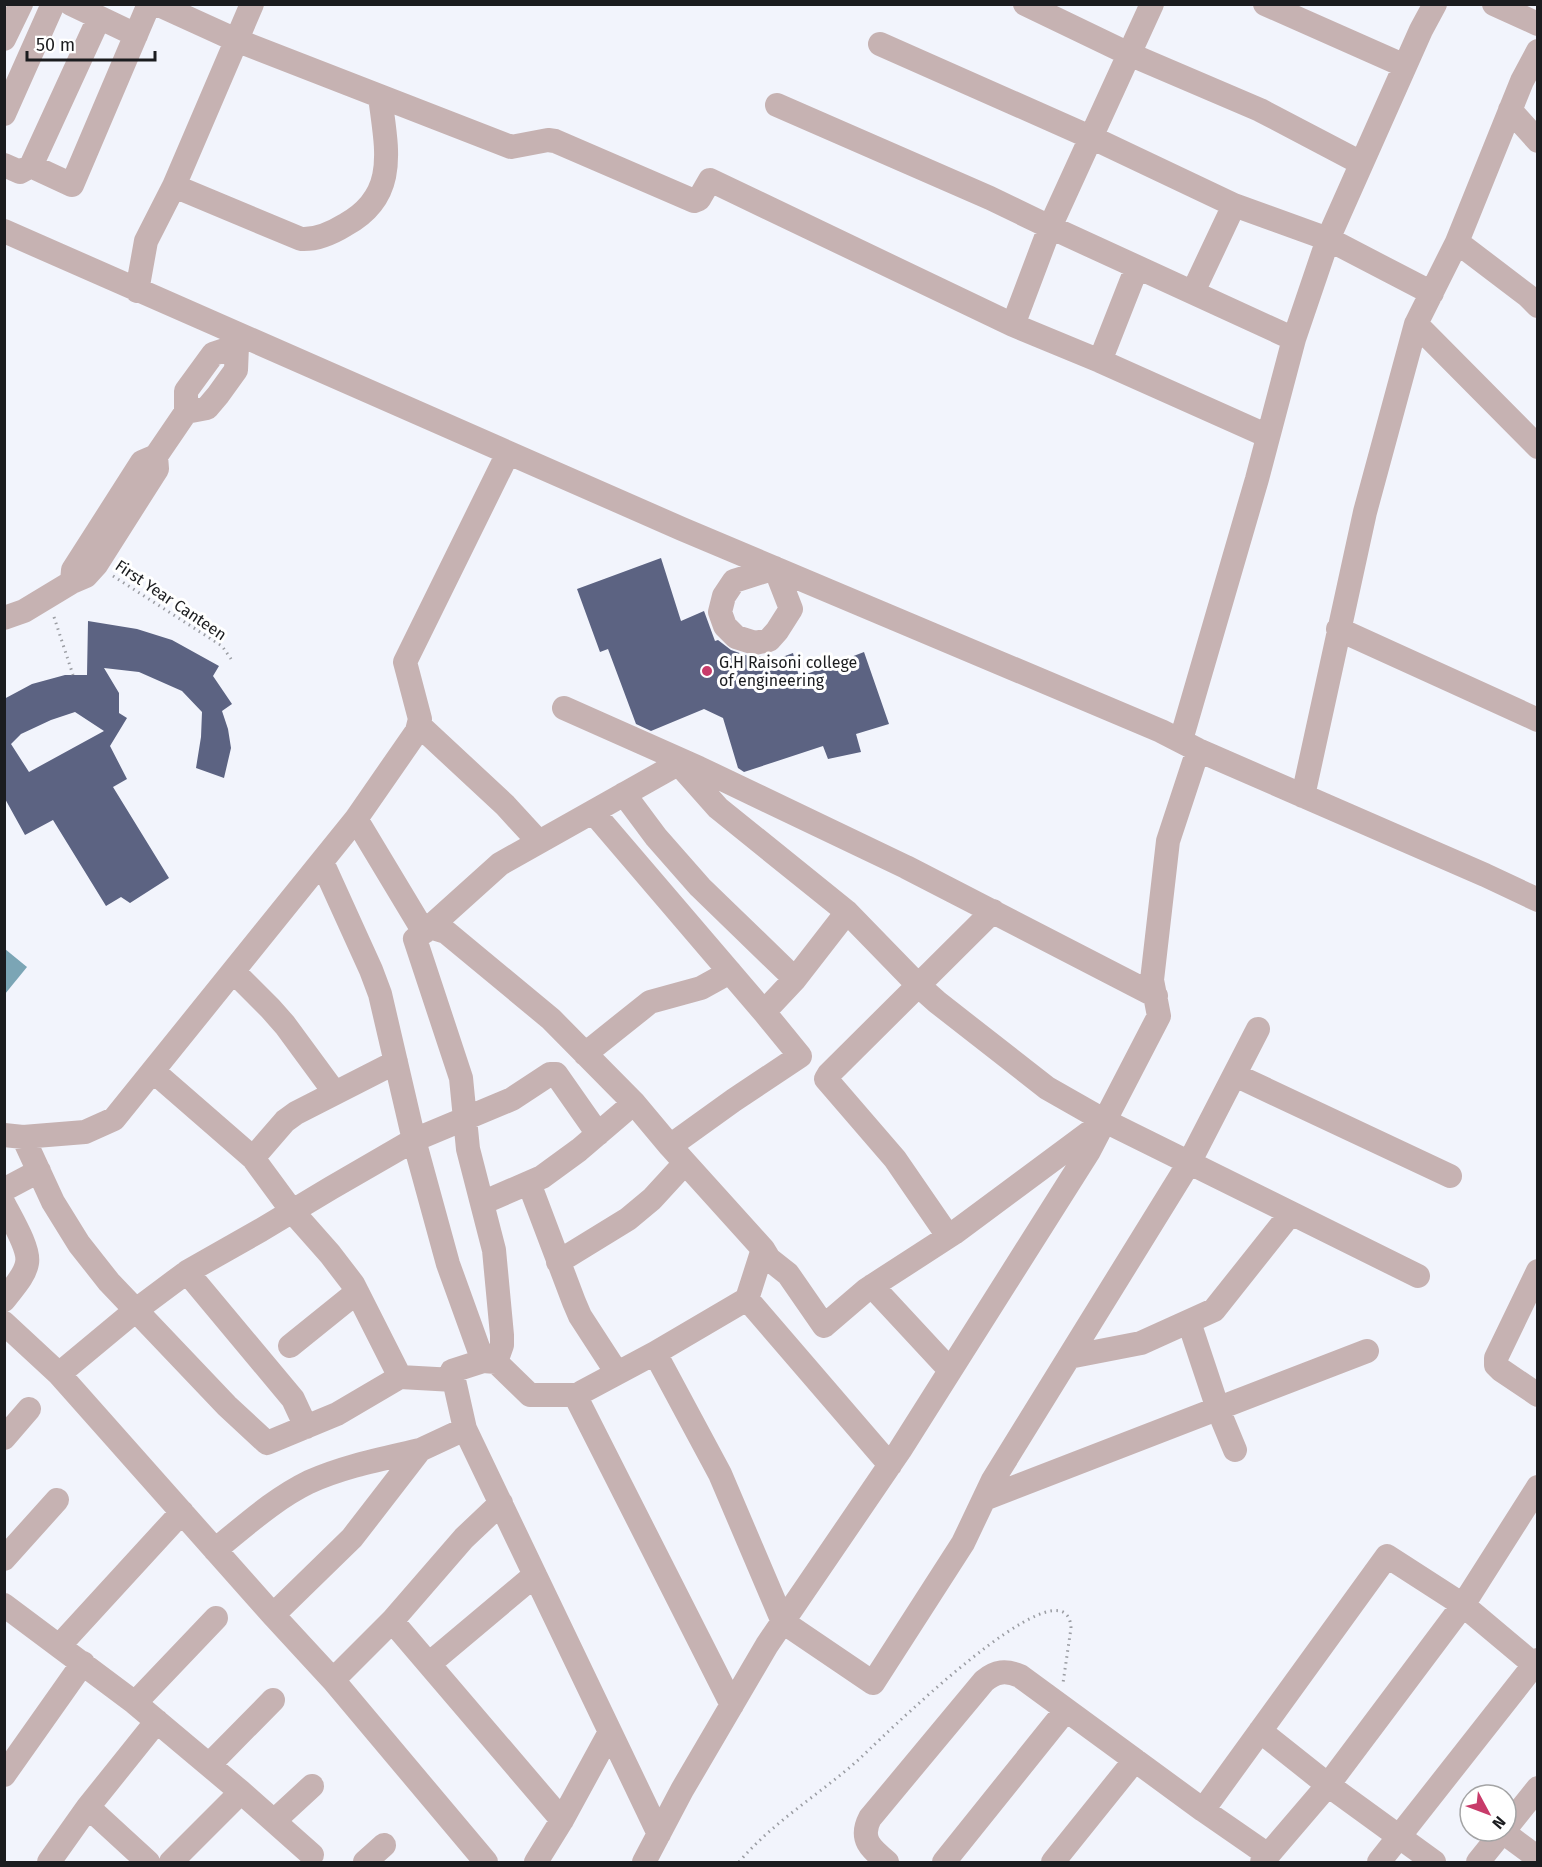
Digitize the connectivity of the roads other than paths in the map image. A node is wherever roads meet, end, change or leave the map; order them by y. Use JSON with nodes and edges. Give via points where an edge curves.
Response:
{"nodes":[{"id":1,"x":21,"y":4,"type":"edge"},
{"id":2,"x":53,"y":4,"type":"edge"},
{"id":3,"x":71,"y":4,"type":"edge"},
{"id":4,"x":148,"y":4,"type":"edge"},
{"id":5,"x":157,"y":4,"type":"edge"},
{"id":6,"x":252,"y":4,"type":"edge"},
{"id":7,"x":1025,"y":4,"type":"edge"},
{"id":8,"x":1152,"y":4,"type":"edge"},
{"id":9,"x":1265,"y":4,"type":"edge"},
{"id":10,"x":1435,"y":4,"type":"edge"},
{"id":11,"x":1494,"y":4,"type":"edge"},
{"id":12,"x":99,"y":18,"type":"junction"},
{"id":13,"x":1538,"y":24,"type":"edge"},
{"id":14,"x":136,"y":35,"type":"junction"},
{"id":15,"x":4,"y":39,"type":"edge"},
{"id":16,"x":236,"y":40,"type":"junction"},
{"id":17,"x":880,"y":44,"type":"dead end"},
{"id":18,"x":1538,"y":51,"type":"edge"},
{"id":19,"x":1129,"y":54,"type":"junction"},
{"id":20,"x":1405,"y":66,"type":"junction"},
{"id":21,"x":380,"y":96,"type":"junction"},
{"id":22,"x":777,"y":105,"type":"dead end"},
{"id":23,"x":1510,"y":110,"type":"junction"},
{"id":24,"x":4,"y":114,"type":"edge"},
{"id":25,"x":1091,"y":138,"type":"junction"},
{"id":26,"x":1538,"y":141,"type":"edge"},
{"id":27,"x":1361,"y":163,"type":"junction"},
{"id":28,"x":4,"y":165,"type":"edge"},
{"id":29,"x":31,"y":166,"type":"junction"},
{"id":30,"x":174,"y":186,"type":"junction"},
{"id":31,"x":1234,"y":204,"type":"junction"},
{"id":32,"x":1050,"y":227,"type":"junction"},
{"id":33,"x":4,"y":231,"type":"edge"},
{"id":34,"x":1328,"y":239,"type":"junction"},
{"id":35,"x":1457,"y":242,"type":"junction"},
{"id":36,"x":1137,"y":267,"type":"junction"},
{"id":37,"x":137,"y":291,"type":"junction"},
{"id":38,"x":1193,"y":292,"type":"junction"},
{"id":39,"x":1432,"y":293,"type":"junction"},
{"id":40,"x":1534,"y":296,"type":"edge"},
{"id":41,"x":1416,"y":324,"type":"junction"},
{"id":42,"x":1013,"y":325,"type":"junction"},
{"id":43,"x":1294,"y":339,"type":"junction"},
{"id":44,"x":240,"y":341,"type":"junction"},
{"id":45,"x":1100,"y":361,"type":"junction"},
{"id":46,"x":1268,"y":436,"type":"junction"},
{"id":47,"x":1538,"y":447,"type":"edge"},
{"id":48,"x":508,"y":453,"type":"junction"},
{"id":49,"x":156,"y":456,"type":"junction"},
{"id":50,"x":72,"y":582,"type":"junction"},
{"id":51,"x":4,"y":618,"type":"edge"},
{"id":52,"x":1338,"y":629,"type":"junction"},
{"id":53,"x":564,"y":708,"type":"dead end"},
{"id":54,"x":1538,"y":720,"type":"edge"},
{"id":55,"x":419,"y":725,"type":"junction"},
{"id":56,"x":1190,"y":745,"type":"junction"},
{"id":57,"x":681,"y":762,"type":"junction"},
{"id":58,"x":624,"y":794,"type":"junction"},
{"id":59,"x":1303,"y":795,"type":"junction"},
{"id":60,"x":593,"y":812,"type":"junction"},
{"id":61,"x":356,"y":819,"type":"junction"},
{"id":62,"x":539,"y":842,"type":"junction"},
{"id":63,"x":322,"y":861,"type":"junction"},
{"id":64,"x":1538,"y":900,"type":"edge"},
{"id":65,"x":993,"y":911,"type":"junction"},
{"id":66,"x":847,"y":912,"type":"junction"},
{"id":67,"x":427,"y":929,"type":"junction"},
{"id":68,"x":234,"y":972,"type":"junction"},
{"id":69,"x":730,"y":972,"type":"junction"},
{"id":70,"x":795,"y":979,"type":"junction"},
{"id":71,"x":918,"y":985,"type":"junction"},
{"id":72,"x":1155,"y":996,"type":"junction"},
{"id":73,"x":764,"y":1012,"type":"junction"},
{"id":74,"x":1258,"y":1029,"type":"dead end"},
{"id":75,"x":585,"y":1054,"type":"junction"},
{"id":76,"x":800,"y":1056,"type":"junction"},
{"id":77,"x":396,"y":1062,"type":"junction"},
{"id":78,"x":153,"y":1071,"type":"junction"},
{"id":79,"x":1235,"y":1075,"type":"junction"},
{"id":80,"x":826,"y":1079,"type":"junction"},
{"id":81,"x":335,"y":1093,"type":"junction"},
{"id":82,"x":634,"y":1103,"type":"junction"},
{"id":83,"x":465,"y":1118,"type":"junction"},
{"id":84,"x":1105,"y":1120,"type":"junction"},
{"id":85,"x":598,"y":1134,"type":"junction"},
{"id":86,"x":14,"y":1136,"type":"edge"},
{"id":87,"x":414,"y":1140,"type":"junction"},
{"id":88,"x":677,"y":1154,"type":"junction"},
{"id":89,"x":253,"y":1158,"type":"junction"},
{"id":90,"x":1189,"y":1163,"type":"junction"},
{"id":91,"x":39,"y":1171,"type":"junction"},
{"id":92,"x":1450,"y":1176,"type":"dead end"},
{"id":93,"x":529,"y":1184,"type":"junction"},
{"id":94,"x":4,"y":1192,"type":"edge"},
{"id":95,"x":482,"y":1203,"type":"junction"},
{"id":96,"x":4,"y":1204,"type":"edge"},
{"id":97,"x":292,"y":1211,"type":"junction"},
{"id":98,"x":1291,"y":1213,"type":"junction"},
{"id":99,"x":948,"y":1236,"type":"junction"},
{"id":100,"x":764,"y":1249,"type":"junction"},
{"id":101,"x":558,"y":1262,"type":"junction"},
{"id":102,"x":1538,"y":1270,"type":"edge"},
{"id":103,"x":187,"y":1272,"type":"junction"},
{"id":104,"x":1418,"y":1276,"type":"dead end"},
{"id":105,"x":872,"y":1286,"type":"junction"},
{"id":106,"x":357,"y":1292,"type":"junction"},
{"id":107,"x":747,"y":1299,"type":"junction"},
{"id":108,"x":4,"y":1300,"type":"edge"},
{"id":109,"x":136,"y":1310,"type":"junction"},
{"id":110,"x":1189,"y":1322,"type":"junction"},
{"id":111,"x":4,"y":1323,"type":"edge"},
{"id":112,"x":290,"y":1346,"type":"dead end"},
{"id":113,"x":1367,"y":1351,"type":"dead end"},
{"id":114,"x":656,"y":1353,"type":"junction"},
{"id":115,"x":1069,"y":1357,"type":"junction"},
{"id":116,"x":490,"y":1361,"type":"junction"},
{"id":117,"x":950,"y":1370,"type":"junction"},
{"id":118,"x":617,"y":1373,"type":"junction"},
{"id":119,"x":59,"y":1374,"type":"junction"},
{"id":120,"x":400,"y":1377,"type":"junction"},
{"id":121,"x":454,"y":1380,"type":"junction"},
{"id":122,"x":579,"y":1395,"type":"junction"},
{"id":123,"x":1538,"y":1395,"type":"edge"},
{"id":124,"x":29,"y":1409,"type":"dead end"},
{"id":125,"x":1218,"y":1409,"type":"junction"},
{"id":126,"x":306,"y":1426,"type":"junction"},
{"id":127,"x":465,"y":1430,"type":"junction"},
{"id":128,"x":4,"y":1438,"type":"edge"},
{"id":129,"x":420,"y":1450,"type":"junction"},
{"id":130,"x":1235,"y":1450,"type":"dead end"},
{"id":131,"x":890,"y":1465,"type":"junction"},
{"id":132,"x":1538,"y":1487,"type":"edge"},
{"id":133,"x":984,"y":1499,"type":"junction"},
{"id":134,"x":57,"y":1500,"type":"dead end"},
{"id":135,"x":501,"y":1503,"type":"junction"},
{"id":136,"x":182,"y":1512,"type":"junction"},
{"id":137,"x":215,"y":1550,"type":"junction"},
{"id":138,"x":4,"y":1559,"type":"edge"},
{"id":139,"x":535,"y":1575,"type":"junction"},
{"id":140,"x":4,"y":1605,"type":"edge"},
{"id":141,"x":1463,"y":1605,"type":"junction"},
{"id":142,"x":273,"y":1615,"type":"junction"},
{"id":143,"x":216,"y":1618,"type":"dead end"},
{"id":144,"x":392,"y":1621,"type":"junction"},
{"id":145,"x":783,"y":1622,"type":"junction"},
{"id":146,"x":60,"y":1646,"type":"junction"},
{"id":147,"x":83,"y":1663,"type":"junction"},
{"id":148,"x":429,"y":1664,"type":"junction"},
{"id":149,"x":1536,"y":1664,"type":"edge"},
{"id":150,"x":333,"y":1680,"type":"junction"},
{"id":151,"x":273,"y":1700,"type":"dead end"},
{"id":152,"x":135,"y":1703,"type":"junction"},
{"id":153,"x":732,"y":1705,"type":"junction"},
{"id":154,"x":1063,"y":1708,"type":"junction"},
{"id":155,"x":157,"y":1721,"type":"junction"},
{"id":156,"x":1260,"y":1731,"type":"junction"},
{"id":157,"x":610,"y":1732,"type":"junction"},
{"id":158,"x":1135,"y":1760,"type":"junction"},
{"id":159,"x":209,"y":1765,"type":"junction"},
{"id":160,"x":4,"y":1775,"type":"edge"},
{"id":161,"x":1328,"y":1785,"type":"junction"},
{"id":162,"x":312,"y":1786,"type":"dead end"},
{"id":163,"x":1538,"y":1788,"type":"edge"},
{"id":164,"x":241,"y":1792,"type":"junction"},
{"id":165,"x":88,"y":1807,"type":"junction"},
{"id":166,"x":1203,"y":1810,"type":"junction"},
{"id":167,"x":1518,"y":1813,"type":"edge"},
{"id":168,"x":562,"y":1820,"type":"junction"},
{"id":169,"x":274,"y":1821,"type":"junction"},
{"id":170,"x":659,"y":1834,"type":"junction"},
{"id":171,"x":1399,"y":1836,"type":"junction"},
{"id":172,"x":1518,"y":1842,"type":"edge"},
{"id":173,"x":1494,"y":1843,"type":"edge"},
{"id":174,"x":384,"y":1845,"type":"dead end"},
{"id":175,"x":1538,"y":1858,"type":"edge"},
{"id":176,"x":1265,"y":1859,"type":"edge"},
{"id":177,"x":313,"y":1860,"type":"edge"},
{"id":178,"x":49,"y":1863,"type":"edge"},
{"id":179,"x":148,"y":1863,"type":"edge"},
{"id":180,"x":171,"y":1863,"type":"edge"},
{"id":181,"x":365,"y":1863,"type":"edge"},
{"id":182,"x":486,"y":1863,"type":"edge"},
{"id":183,"x":536,"y":1863,"type":"edge"},
{"id":184,"x":644,"y":1863,"type":"edge"},
{"id":185,"x":887,"y":1863,"type":"edge"},
{"id":186,"x":944,"y":1863,"type":"edge"},
{"id":187,"x":1053,"y":1863,"type":"edge"},
{"id":188,"x":1379,"y":1863,"type":"edge"},
{"id":189,"x":1434,"y":1863,"type":"edge"},
{"id":190,"x":1478,"y":1863,"type":"edge"}],
"edges":[{"from":1,"to":15,"type":"street"},
{"from":2,"to":24,"type":"street"},
{"from":3,"to":12,"type":"street"},
{"from":4,"to":14,"type":"street"},
{"from":5,"to":16,"type":"street"},
{"from":6,"to":16,"type":"street"},
{"from":7,"to":19,"type":"street"},
{"from":8,"to":19,"type":"street"},
{"from":9,"to":20,"type":"street"},
{"from":10,"to":20,"type":"street"},
{"from":11,"to":13,"type":"street"},
{"from":12,"to":14,"type":"street"},
{"from":12,"to":29,"type":"street"},
{"from":14,"to":29,"type":"street","via":[[72,185]]},
{"from":16,"to":21,"type":"street"},
{"from":16,"to":30,"type":"street"},
{"from":17,"to":25,"type":"street"},
{"from":18,"to":23,"type":"street"},
{"from":19,"to":25,"type":"street"},
{"from":19,"to":27,"type":"street","via":[[1260,110]]},
{"from":20,"to":27,"type":"street"},
{"from":21,"to":30,"type":"street","via":[[387,166],[380,190],[363,213],[335,231],[301,239]]},
{"from":21,"to":42,"type":"street","via":[[511,147],[555,141],[694,201],[710,180]]},
{"from":22,"to":32,"type":"street"},
{"from":23,"to":26,"type":"street"},
{"from":23,"to":35,"type":"street"},
{"from":25,"to":31,"type":"street"},
{"from":25,"to":32,"type":"street"},
{"from":27,"to":34,"type":"street"},
{"from":28,"to":29,"type":"street","via":[[20,172]]},
{"from":30,"to":37,"type":"street","via":[[146,241]]},
{"from":31,"to":34,"type":"street"},
{"from":31,"to":38,"type":"street"},
{"from":32,"to":36,"type":"street"},
{"from":32,"to":42,"type":"street"},
{"from":33,"to":37,"type":"street"},
{"from":34,"to":39,"type":"street"},
{"from":34,"to":43,"type":"street"},
{"from":35,"to":39,"type":"street"},
{"from":35,"to":40,"type":"street"},
{"from":36,"to":38,"type":"street"},
{"from":36,"to":45,"type":"street"},
{"from":37,"to":44,"type":"street"},
{"from":38,"to":43,"type":"street"},
{"from":39,"to":41,"type":"street"},
{"from":41,"to":47,"type":"street"},
{"from":41,"to":52,"type":"street"},
{"from":42,"to":45,"type":"street"},
{"from":43,"to":46,"type":"street"},
{"from":44,"to":48,"type":"street"},
{"from":44,"to":49,"type":"street","via":[[213,354],[186,392],[186,412]]},
{"from":45,"to":46,"type":"street"},
{"from":46,"to":56,"type":"street"},
{"from":48,"to":55,"type":"street","via":[[405,662]]},
{"from":48,"to":56,"type":"street"},
{"from":49,"to":50,"type":"street","via":[[142,462],[73,570]]},
{"from":49,"to":50,"type":"street","via":[[157,469],[96,565],[86,576]]},
{"from":50,"to":51,"type":"street","via":[[24,611]]},
{"from":52,"to":54,"type":"street"},
{"from":52,"to":59,"type":"street"},
{"from":53,"to":57,"type":"street"},
{"from":55,"to":61,"type":"street"},
{"from":55,"to":62,"type":"street"},
{"from":56,"to":59,"type":"street"},
{"from":56,"to":72,"type":"street","via":[[1168,841],[1152,981]]},
{"from":57,"to":58,"type":"street"},
{"from":57,"to":65,"type":"street"},
{"from":57,"to":66,"type":"street","via":[[718,808]]},
{"from":58,"to":60,"type":"street"},
{"from":58,"to":70,"type":"street","via":[[700,886]]},
{"from":59,"to":64,"type":"street"},
{"from":60,"to":62,"type":"street"},
{"from":60,"to":69,"type":"street"},
{"from":61,"to":63,"type":"street"},
{"from":61,"to":67,"type":"street"},
{"from":62,"to":67,"type":"street","via":[[500,864]]},
{"from":63,"to":68,"type":"street"},
{"from":63,"to":77,"type":"street","via":[[372,970]]},
{"from":65,"to":71,"type":"street"},
{"from":65,"to":72,"type":"street"},
{"from":66,"to":70,"type":"street"},
{"from":66,"to":71,"type":"street"},
{"from":67,"to":75,"type":"street","via":[[446,932],[551,1019]]},
{"from":67,"to":83,"type":"street","via":[[415,939],[461,1078]]},
{"from":68,"to":78,"type":"street"},
{"from":68,"to":81,"type":"street","via":[[285,1025]]},
{"from":69,"to":73,"type":"street"},
{"from":69,"to":75,"type":"street","via":[[701,988],[650,1002]]},
{"from":70,"to":73,"type":"street"},
{"from":71,"to":80,"type":"street"},
{"from":71,"to":84,"type":"street","via":[[1047,1088]]},
{"from":72,"to":84,"type":"street","via":[[1159,1016]]},
{"from":73,"to":76,"type":"street"},
{"from":74,"to":79,"type":"street"},
{"from":75,"to":82,"type":"street"},
{"from":76,"to":80,"type":"street"},
{"from":76,"to":88,"type":"street","via":[[734,1100]]},
{"from":77,"to":81,"type":"street"},
{"from":77,"to":87,"type":"street"},
{"from":78,"to":86,"type":"street","via":[[114,1119],[85,1132]]},
{"from":78,"to":89,"type":"street"},
{"from":79,"to":90,"type":"street"},
{"from":79,"to":92,"type":"street"},
{"from":80,"to":99,"type":"street","via":[[883,1144]]},
{"from":81,"to":89,"type":"street","via":[[290,1116]]},
{"from":82,"to":85,"type":"street"},
{"from":82,"to":88,"type":"street"},
{"from":83,"to":85,"type":"street","via":[[512,1099],[554,1072]]},
{"from":83,"to":87,"type":"street"},
{"from":83,"to":95,"type":"street","via":[[468,1149]]},
{"from":84,"to":90,"type":"street"},
{"from":84,"to":99,"type":"street"},
{"from":84,"to":117,"type":"street"},
{"from":85,"to":93,"type":"street"},
{"from":86,"to":91,"type":"street"},
{"from":87,"to":97,"type":"street"},
{"from":87,"to":116,"type":"street","via":[[448,1264]]},
{"from":88,"to":100,"type":"street"},
{"from":88,"to":101,"type":"street","via":[[652,1198],[634,1214]]},
{"from":89,"to":97,"type":"street"},
{"from":90,"to":98,"type":"street"},
{"from":90,"to":115,"type":"street"},
{"from":91,"to":94,"type":"street"},
{"from":91,"to":109,"type":"street","via":[[79,1244]]},
{"from":93,"to":95,"type":"street"},
{"from":93,"to":101,"type":"street"},
{"from":95,"to":116,"type":"street","via":[[494,1250],[502,1335],[502,1345]]},
{"from":96,"to":108,"type":"street","via":[[27,1254],[24,1272]]},
{"from":97,"to":103,"type":"street"},
{"from":97,"to":106,"type":"street"},
{"from":98,"to":104,"type":"street"},
{"from":98,"to":110,"type":"street","via":[[1214,1310]]},
{"from":99,"to":105,"type":"street"},
{"from":100,"to":105,"type":"street","via":[[788,1274],[824,1326]]},
{"from":100,"to":107,"type":"street"},
{"from":101,"to":118,"type":"street","via":[[580,1316]]},
{"from":102,"to":123,"type":"street","via":[[1496,1365]]},
{"from":103,"to":109,"type":"street"},
{"from":103,"to":126,"type":"street","via":[[293,1399]]},
{"from":105,"to":117,"type":"street"},
{"from":106,"to":112,"type":"street"},
{"from":106,"to":120,"type":"street"},
{"from":107,"to":114,"type":"street"},
{"from":107,"to":131,"type":"street"},
{"from":109,"to":119,"type":"street"},
{"from":109,"to":126,"type":"street","via":[[267,1443]]},
{"from":110,"to":115,"type":"street","via":[[1142,1343]]},
{"from":110,"to":125,"type":"street"},
{"from":111,"to":119,"type":"street"},
{"from":113,"to":125,"type":"street"},
{"from":114,"to":118,"type":"street"},
{"from":114,"to":145,"type":"street","via":[[720,1474]]},
{"from":115,"to":133,"type":"street"},
{"from":116,"to":121,"type":"street","via":[[452,1371]]},
{"from":116,"to":122,"type":"street","via":[[530,1395]]},
{"from":117,"to":131,"type":"street"},
{"from":118,"to":122,"type":"street"},
{"from":119,"to":136,"type":"street"},
{"from":120,"to":121,"type":"street"},
{"from":120,"to":126,"type":"street","via":[[337,1414]]},
{"from":121,"to":127,"type":"street"},
{"from":122,"to":153,"type":"street","via":[[578,1401]]},
{"from":124,"to":128,"type":"street"},
{"from":125,"to":130,"type":"street"},
{"from":125,"to":133,"type":"street"},
{"from":127,"to":129,"type":"street"},
{"from":127,"to":135,"type":"street"},
{"from":129,"to":137,"type":"street","via":[[353,1466],[308,1483],[266,1509]]},
{"from":129,"to":142,"type":"street","via":[[352,1538]]},
{"from":131,"to":145,"type":"street"},
{"from":132,"to":141,"type":"street"},
{"from":133,"to":145,"type":"street","via":[[963,1544],[873,1683]]},
{"from":134,"to":138,"type":"street"},
{"from":135,"to":139,"type":"street"},
{"from":135,"to":144,"type":"street","via":[[464,1538]]},
{"from":136,"to":137,"type":"street"},
{"from":136,"to":146,"type":"street"},
{"from":137,"to":142,"type":"street"},
{"from":139,"to":148,"type":"street"},
{"from":139,"to":157,"type":"street"},
{"from":140,"to":146,"type":"street"},
{"from":141,"to":149,"type":"street"},
{"from":141,"to":156,"type":"street","via":[[1387,1556]]},
{"from":141,"to":161,"type":"street"},
{"from":142,"to":150,"type":"street"},
{"from":143,"to":152,"type":"street"},
{"from":144,"to":148,"type":"street"},
{"from":144,"to":150,"type":"street"},
{"from":145,"to":153,"type":"street"},
{"from":146,"to":147,"type":"street"},
{"from":147,"to":152,"type":"street"},
{"from":147,"to":160,"type":"street"},
{"from":148,"to":168,"type":"street"},
{"from":149,"to":171,"type":"street"},
{"from":150,"to":182,"type":"street"},
{"from":151,"to":159,"type":"street"},
{"from":152,"to":155,"type":"street"},
{"from":153,"to":170,"type":"street"},
{"from":154,"to":158,"type":"street"},
{"from":154,"to":185,"type":"street","via":[[1013,1673],[997,1672],[984,1681],[870,1818],[865,1833],[868,1842]]},
{"from":154,"to":186,"type":"street"},
{"from":155,"to":159,"type":"street"},
{"from":155,"to":165,"type":"street"},
{"from":156,"to":161,"type":"street"},
{"from":156,"to":166,"type":"street"},
{"from":157,"to":168,"type":"street"},
{"from":157,"to":170,"type":"street"},
{"from":158,"to":166,"type":"street"},
{"from":158,"to":187,"type":"street"},
{"from":159,"to":164,"type":"street"},
{"from":161,"to":171,"type":"street"},
{"from":161,"to":176,"type":"street"},
{"from":162,"to":169,"type":"street"},
{"from":163,"to":167,"type":"street"},
{"from":164,"to":169,"type":"street"},
{"from":164,"to":180,"type":"street"},
{"from":165,"to":178,"type":"street"},
{"from":165,"to":179,"type":"street"},
{"from":166,"to":176,"type":"street"},
{"from":168,"to":183,"type":"street"},
{"from":169,"to":177,"type":"street"},
{"from":170,"to":184,"type":"street"},
{"from":171,"to":188,"type":"street"},
{"from":171,"to":189,"type":"street"},
{"from":172,"to":175,"type":"street"},
{"from":173,"to":190,"type":"street"},
{"from":174,"to":181,"type":"street"}]}
